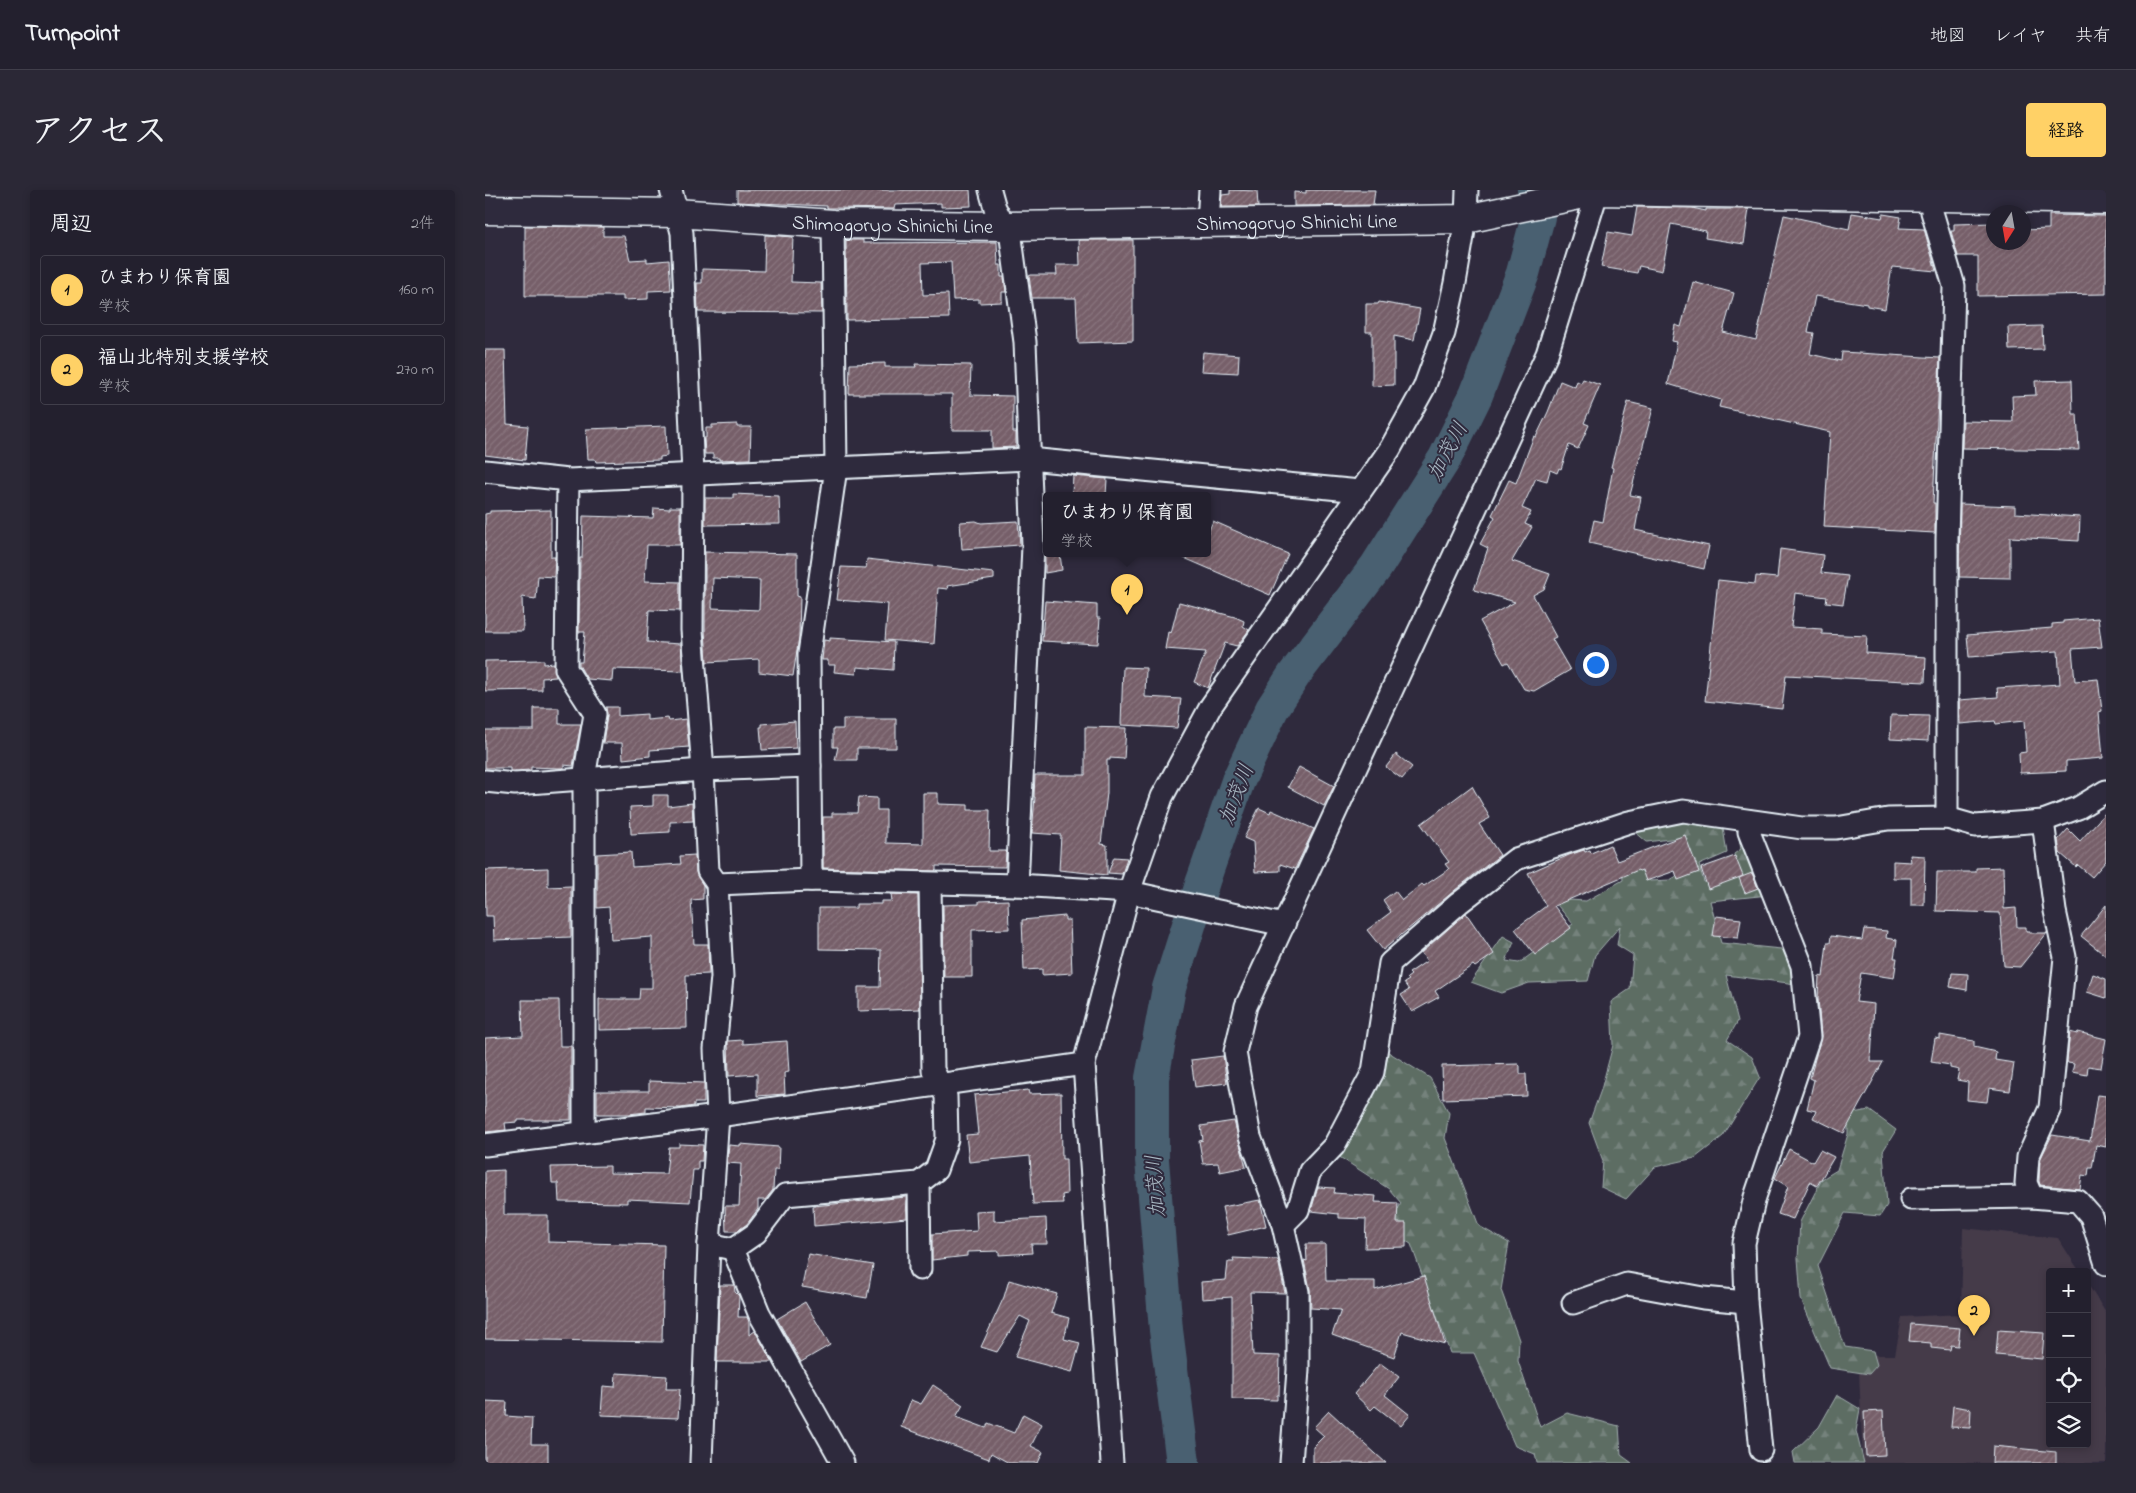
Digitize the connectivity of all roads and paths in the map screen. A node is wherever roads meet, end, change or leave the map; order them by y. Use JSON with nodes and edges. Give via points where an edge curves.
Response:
{"nodes":[{"id":1,"x":990,"y":190,"type":"edge"},
{"id":2,"x":1210,"y":190,"type":"edge"},
{"id":3,"x":1467,"y":190,"type":"edge"},
{"id":4,"x":1592,"y":192,"type":"edge"},
{"id":5,"x":1932,"y":193,"type":"edge"},
{"id":6,"x":2106,"y":200,"type":"edge"},
{"id":7,"x":674,"y":201,"type":"edge"},
{"id":8,"x":485,"y":210,"type":"edge"},
{"id":9,"x":1473,"y":217,"type":"junction"},
{"id":10,"x":1208,"y":223,"type":"junction"},
{"id":11,"x":833,"y":224,"type":"junction"},
{"id":12,"x":1005,"y":226,"type":"junction"},
{"id":13,"x":1029,"y":460,"type":"junction"},
{"id":14,"x":836,"y":468,"type":"junction"},
{"id":15,"x":485,"y":472,"type":"edge"},
{"id":16,"x":693,"y":474,"type":"junction"},
{"id":17,"x":568,"y":480,"type":"junction"},
{"id":18,"x":1360,"y":491,"type":"junction"},
{"id":19,"x":810,"y":766,"type":"junction"},
{"id":20,"x":703,"y":770,"type":"junction"},
{"id":21,"x":585,"y":778,"type":"junction"},
{"id":22,"x":485,"y":781,"type":"edge"},
{"id":23,"x":2106,"y":791,"type":"edge"},
{"id":24,"x":1947,"y":818,"type":"junction"},
{"id":25,"x":1750,"y":821,"type":"junction"},
{"id":26,"x":2043,"y":821,"type":"junction"},
{"id":27,"x":811,"y":880,"type":"junction"},
{"id":28,"x":717,"y":884,"type":"junction"},
{"id":29,"x":930,"y":884,"type":"junction"},
{"id":30,"x":1017,"y":885,"type":"junction"},
{"id":31,"x":1135,"y":893,"type":"junction"},
{"id":32,"x":1285,"y":925,"type":"junction"},
{"id":33,"x":1084,"y":1064,"type":"junction"},
{"id":34,"x":939,"y":1084,"type":"junction"},
{"id":35,"x":718,"y":1116,"type":"junction"},
{"id":36,"x":584,"y":1131,"type":"junction"},
{"id":37,"x":485,"y":1145,"type":"edge"},
{"id":38,"x":919,"y":1182,"type":"junction"},
{"id":39,"x":2032,"y":1197,"type":"junction"},
{"id":40,"x":1911,"y":1200,"type":"dead end"},
{"id":41,"x":1283,"y":1225,"type":"junction"},
{"id":42,"x":709,"y":1244,"type":"junction"},
{"id":43,"x":733,"y":1249,"type":"junction"},
{"id":44,"x":2106,"y":1264,"type":"edge"},
{"id":45,"x":921,"y":1269,"type":"dead end"},
{"id":46,"x":1746,"y":1302,"type":"junction"},
{"id":47,"x":1573,"y":1304,"type":"dead end"},
{"id":48,"x":1761,"y":1450,"type":"dead end"},
{"id":49,"x":701,"y":1463,"type":"edge"},
{"id":50,"x":843,"y":1463,"type":"edge"},
{"id":51,"x":1112,"y":1463,"type":"edge"},
{"id":52,"x":1291,"y":1463,"type":"edge"}],
"edges":[{"from":1,"to":12,"type":"street"},
{"from":2,"to":10,"type":"street"},
{"from":3,"to":9,"type":"street"},
{"from":4,"to":5,"type":"main road","name":"Shimogoryo Shinichi Line"},
{"from":4,"to":9,"type":"main road","name":"Shimogoryo Shinichi Line"},
{"from":4,"to":32,"type":"street","via":[[1547,354]]},
{"from":5,"to":6,"type":"main road","name":"Shimogoryo Shinichi Line"},
{"from":5,"to":24,"type":"street","via":[[1932,212],[1954,286],[1947,539]]},
{"from":7,"to":8,"type":"main road","name":"Shimogoryo Shinichi Line"},
{"from":7,"to":11,"type":"main road","name":"Shimogoryo Shinichi Line"},
{"from":7,"to":16,"type":"street","via":[[682,233]]},
{"from":9,"to":10,"type":"main road","name":"Shimogoryo Shinichi Line"},
{"from":9,"to":18,"type":"street","via":[[1444,333],[1424,388],[1390,449]]},
{"from":10,"to":12,"type":"main road","name":"Shimogoryo Shinichi Line"},
{"from":11,"to":12,"type":"main road","name":"Shimogoryo Shinichi Line"},
{"from":11,"to":14,"type":"street"},
{"from":12,"to":13,"type":"street","via":[[1011,238],[1025,342]]},
{"from":13,"to":14,"type":"street"},
{"from":13,"to":18,"type":"street"},
{"from":13,"to":30,"type":"street","via":[[1033,546]]},
{"from":14,"to":16,"type":"street"},
{"from":14,"to":19,"type":"street","via":[[809,654]]},
{"from":15,"to":17,"type":"street"},
{"from":16,"to":17,"type":"street"},
{"from":16,"to":20,"type":"street","via":[[692,630]]},
{"from":17,"to":21,"type":"street","via":[[566,669],[595,714]]},
{"from":18,"to":31,"type":"street","via":[[1211,706],[1163,797]]},
{"from":19,"to":20,"type":"street"},
{"from":19,"to":27,"type":"street"},
{"from":20,"to":21,"type":"street"},
{"from":20,"to":28,"type":"street","via":[[708,871]]},
{"from":21,"to":22,"type":"street","via":[[515,784]]},
{"from":21,"to":36,"type":"street"},
{"from":23,"to":26,"type":"street","via":[[2078,808]]},
{"from":24,"to":25,"type":"street","via":[[1888,819],[1836,828],[1802,828]]},
{"from":24,"to":26,"type":"street","via":[[1975,826]]},
{"from":25,"to":41,"type":"street","via":[[1683,811],[1629,822],[1516,859],[1459,903],[1390,963],[1373,1072],[1335,1146],[1310,1171],[1298,1210]]},
{"from":25,"to":46,"type":"street","via":[[1749,832],[1802,966],[1809,1037],[1755,1197],[1744,1242]]},
{"from":26,"to":39,"type":"street","via":[[2055,911],[2065,957],[2050,1108],[2028,1157],[2026,1184]]},
{"from":27,"to":28,"type":"street"},
{"from":27,"to":29,"type":"street"},
{"from":28,"to":35,"type":"street","via":[[722,977],[715,1049]]},
{"from":29,"to":30,"type":"street"},
{"from":29,"to":34,"type":"street","via":[[933,1070]]},
{"from":30,"to":31,"type":"street"},
{"from":31,"to":32,"type":"street"},
{"from":31,"to":33,"type":"street"},
{"from":32,"to":41,"type":"street","via":[[1246,1006],[1235,1052],[1250,1137]]},
{"from":33,"to":34,"type":"street"},
{"from":33,"to":51,"type":"street"},
{"from":34,"to":35,"type":"street"},
{"from":34,"to":38,"type":"street","via":[[946,1096],[947,1139],[936,1170]]},
{"from":35,"to":36,"type":"street"},
{"from":35,"to":42,"type":"street"},
{"from":36,"to":37,"type":"street"},
{"from":38,"to":43,"type":"street","via":[[785,1195],[756,1233]]},
{"from":38,"to":45,"type":"street"},
{"from":39,"to":40,"type":"street"},
{"from":39,"to":44,"type":"street","via":[[2078,1201],[2091,1216]]},
{"from":41,"to":52,"type":"street","via":[[1298,1292],[1298,1370]]},
{"from":42,"to":43,"type":"street"},
{"from":42,"to":49,"type":"street"},
{"from":43,"to":50,"type":"street","via":[[759,1312]]},
{"from":46,"to":47,"type":"street","via":[[1627,1284]]},
{"from":46,"to":48,"type":"street"}]}
